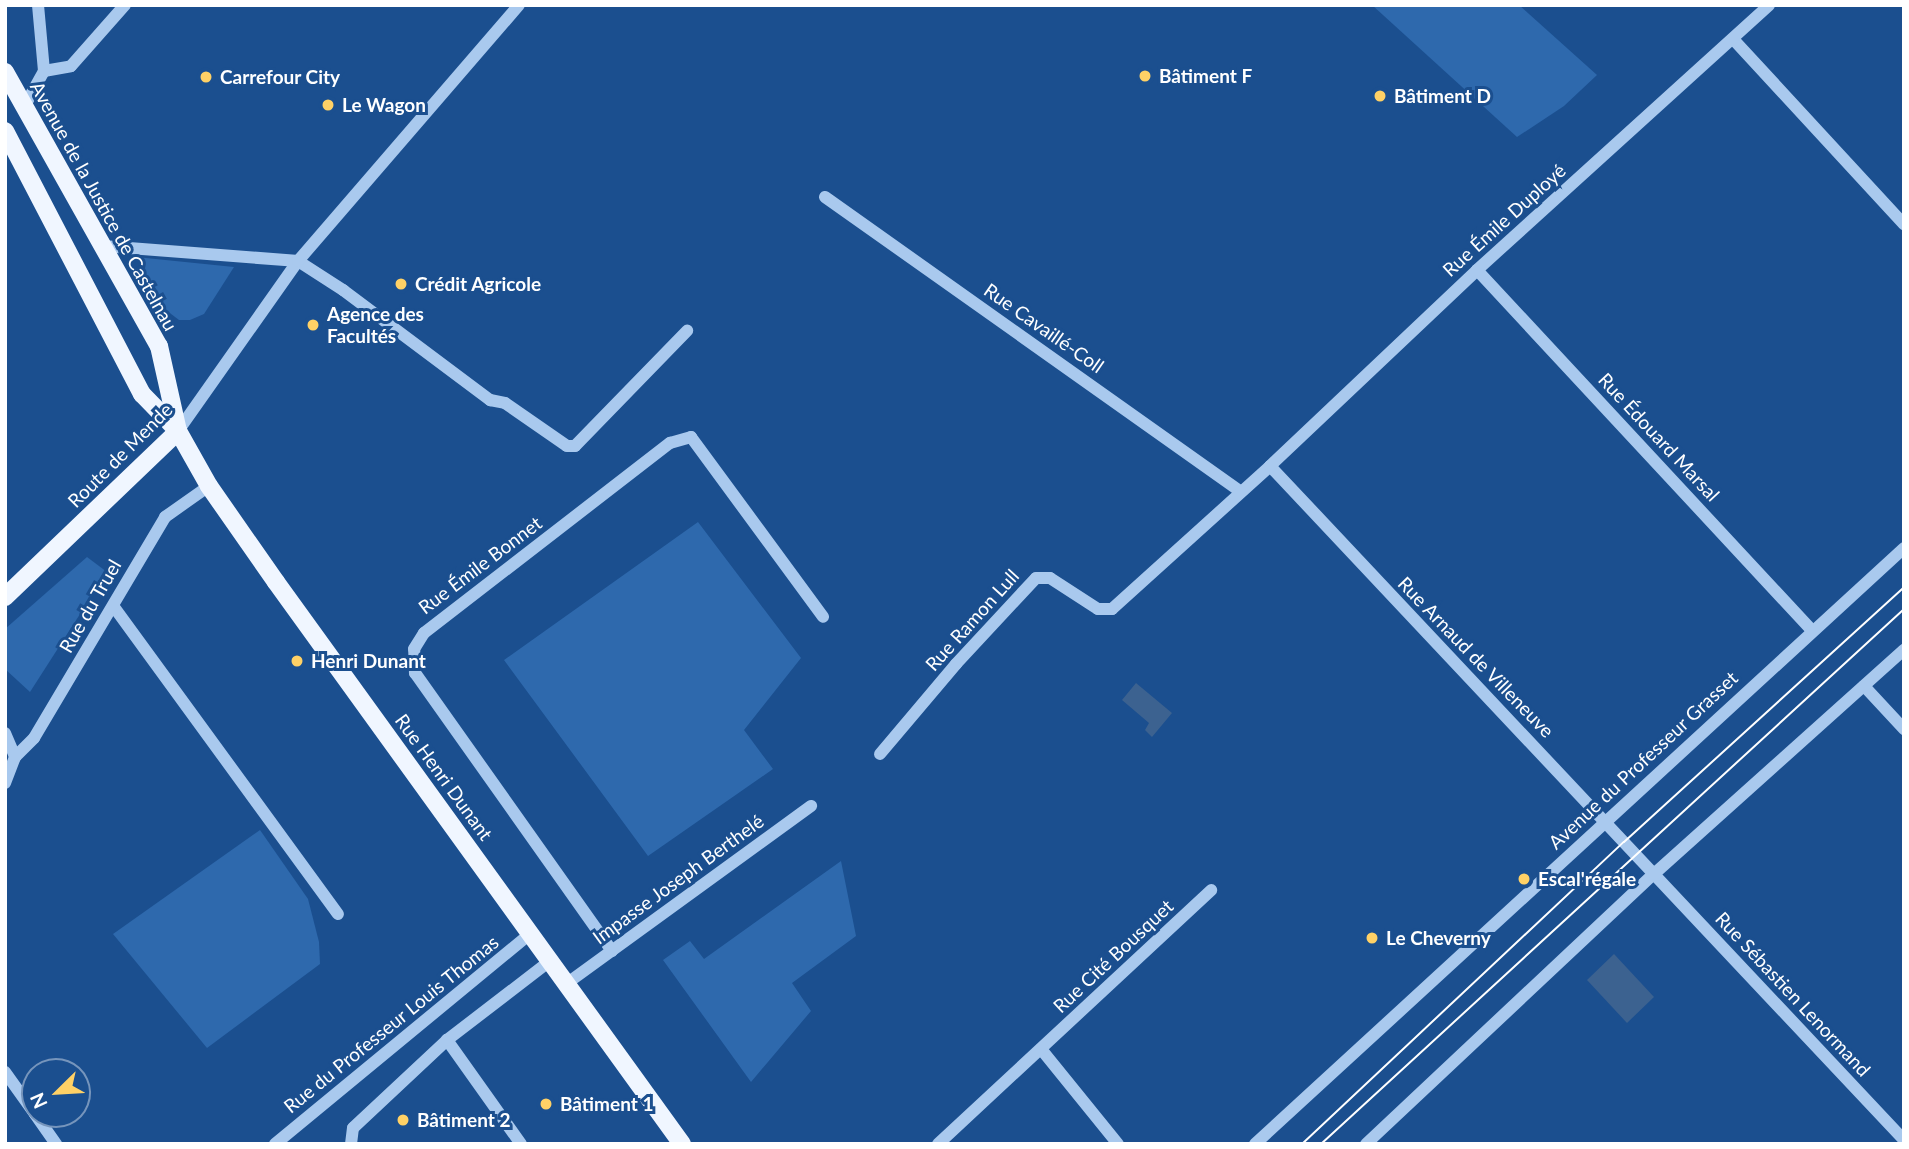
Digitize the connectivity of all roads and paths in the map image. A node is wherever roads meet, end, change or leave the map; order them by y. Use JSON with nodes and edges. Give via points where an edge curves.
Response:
{"nodes":[{"id":1,"x":38,"y":5,"type":"edge"},
{"id":2,"x":125,"y":5,"type":"edge"},
{"id":3,"x":519,"y":5,"type":"edge"},
{"id":4,"x":1769,"y":5,"type":"edge"},
{"id":5,"x":1733,"y":39,"type":"junction"},
{"id":6,"x":44,"y":71,"type":"junction"},
{"id":7,"x":5,"y":72,"type":"edge"},
{"id":8,"x":24,"y":107,"type":"junction"},
{"id":9,"x":5,"y":131,"type":"edge"},
{"id":10,"x":825,"y":197,"type":"dead end"},
{"id":11,"x":1904,"y":224,"type":"edge"},
{"id":12,"x":103,"y":247,"type":"junction"},
{"id":13,"x":298,"y":261,"type":"junction"},
{"id":14,"x":1477,"y":270,"type":"junction"},
{"id":15,"x":687,"y":331,"type":"dead end"},
{"id":16,"x":178,"y":431,"type":"junction"},
{"id":17,"x":1270,"y":466,"type":"junction"},
{"id":18,"x":209,"y":486,"type":"junction"},
{"id":19,"x":1240,"y":491,"type":"junction"},
{"id":20,"x":1904,"y":548,"type":"edge"},
{"id":21,"x":5,"y":597,"type":"edge"},
{"id":22,"x":114,"y":607,"type":"junction"},
{"id":23,"x":823,"y":617,"type":"dead end"},
{"id":24,"x":1812,"y":631,"type":"junction"},
{"id":25,"x":1904,"y":650,"type":"edge"},
{"id":26,"x":1864,"y":686,"type":"junction"},
{"id":27,"x":1904,"y":729,"type":"edge"},
{"id":28,"x":5,"y":733,"type":"edge"},
{"id":29,"x":880,"y":754,"type":"dead end"},
{"id":30,"x":15,"y":757,"type":"junction"},
{"id":31,"x":5,"y":783,"type":"edge"},
{"id":32,"x":811,"y":806,"type":"dead end"},
{"id":33,"x":1604,"y":821,"type":"junction"},
{"id":34,"x":1654,"y":874,"type":"junction"},
{"id":35,"x":1211,"y":890,"type":"dead end"},
{"id":36,"x":338,"y":915,"type":"dead end"},
{"id":37,"x":530,"y":933,"type":"junction"},
{"id":38,"x":612,"y":951,"type":"junction"},
{"id":39,"x":550,"y":961,"type":"junction"},
{"id":40,"x":566,"y":984,"type":"junction"},
{"id":41,"x":447,"y":1040,"type":"junction"},
{"id":42,"x":1041,"y":1049,"type":"junction"},
{"id":43,"x":5,"y":1072,"type":"edge"},
{"id":44,"x":21,"y":1094,"type":"edge"},
{"id":45,"x":45,"y":1128,"type":"edge"},
{"id":46,"x":1904,"y":1140,"type":"edge"},
{"id":47,"x":56,"y":1144,"type":"edge"},
{"id":48,"x":275,"y":1144,"type":"edge"},
{"id":49,"x":351,"y":1144,"type":"edge"},
{"id":50,"x":522,"y":1144,"type":"edge"},
{"id":51,"x":682,"y":1144,"type":"edge"},
{"id":52,"x":938,"y":1144,"type":"edge"},
{"id":53,"x":1118,"y":1144,"type":"edge"},
{"id":54,"x":1255,"y":1144,"type":"edge"},
{"id":55,"x":1366,"y":1144,"type":"edge"}],
"edges":[{"from":1,"to":6,"type":"street"},
{"from":2,"to":6,"type":"street","via":[[71,66]]},
{"from":3,"to":13,"type":"street","name":"Route de Mende"},
{"from":4,"to":5,"type":"street","name":"Rue Émile Duployé"},
{"from":5,"to":11,"type":"street"},
{"from":5,"to":14,"type":"street","name":"Rue Émile Duployé"},
{"from":6,"to":8,"type":"street"},
{"from":7,"to":8,"type":"main road","name":"Avenue de la Justice de Castelnau"},
{"from":8,"to":12,"type":"main road","name":"Avenue de la Justice de Castelnau"},
{"from":9,"to":16,"type":"main road","via":[[135,382]]},
{"from":10,"to":19,"type":"street","name":"Rue Cavaillé-Coll"},
{"from":12,"to":13,"type":"street"},
{"from":12,"to":16,"type":"main road","name":"Avenue de la Justice de Castelnau","via":[[159,346]]},
{"from":13,"to":15,"type":"street","via":[[490,400],[505,403],[567,446],[575,446]]},
{"from":13,"to":16,"type":"street","name":"Route de Mende"},
{"from":14,"to":17,"type":"street","name":"Rue Émile Duployé"},
{"from":14,"to":24,"type":"street","name":"Rue Édouard Marsal"},
{"from":16,"to":18,"type":"main road","name":"Rue Henri Dunant"},
{"from":16,"to":21,"type":"main road","name":"Route de Mende"},
{"from":17,"to":19,"type":"street","name":"Rue Ramon Lull"},
{"from":17,"to":33,"type":"street","name":"Rue Arnaud de Villeneuve"},
{"from":18,"to":22,"type":"street","name":"Rue du Truel","via":[[165,517]]},
{"from":18,"to":37,"type":"main road","name":"Rue Henri Dunant"},
{"from":19,"to":29,"type":"street","name":"Rue Ramon Lull","via":[[1112,609],[1098,608],[1050,578],[1036,578]]},
{"from":20,"to":24,"type":"street","name":"Avenue du Professeur Grasset"},
{"from":22,"to":30,"type":"street","name":"Rue du Truel","via":[[34,738]]},
{"from":22,"to":36,"type":"street"},
{"from":23,"to":38,"type":"street","name":"Rue Émile Bonnet","via":[[691,437],[670,443],[424,632],[414,649],[415,673]]},
{"from":24,"to":33,"type":"street","name":"Avenue du Professeur Grasset","via":[[1731,700]]},
{"from":25,"to":26,"type":"street"},
{"from":26,"to":27,"type":"street"},
{"from":26,"to":34,"type":"street"},
{"from":28,"to":30,"type":"street"},
{"from":30,"to":31,"type":"street","name":"Rue du Truel"},
{"from":32,"to":38,"type":"street","name":"Impasse Joseph Berthelé"},
{"from":33,"to":34,"type":"street","name":"Rue Arnaud de Villeneuve"},
{"from":33,"to":54,"type":"street","name":"Avenue du Professeur Grasset"},
{"from":34,"to":46,"type":"street","name":"Rue Sébastien Lenormand"},
{"from":34,"to":55,"type":"street"},
{"from":35,"to":42,"type":"street","name":"Rue Cité Bousquet"},
{"from":37,"to":39,"type":"main road","name":"Rue Henri Dunant"},
{"from":37,"to":48,"type":"street","name":"Rue du Professeur Louis Thomas"},
{"from":38,"to":40,"type":"street","name":"Impasse Joseph Berthelé"},
{"from":39,"to":40,"type":"main road","name":"Rue Henri Dunant"},
{"from":39,"to":41,"type":"street"},
{"from":40,"to":51,"type":"main road","name":"Rue Henri Dunant"},
{"from":41,"to":49,"type":"street","via":[[353,1128]]},
{"from":41,"to":50,"type":"street"},
{"from":42,"to":52,"type":"street","name":"Rue Cité Bousquet"},
{"from":42,"to":53,"type":"street"},
{"from":43,"to":44,"type":"street"},
{"from":45,"to":47,"type":"street"}]}
